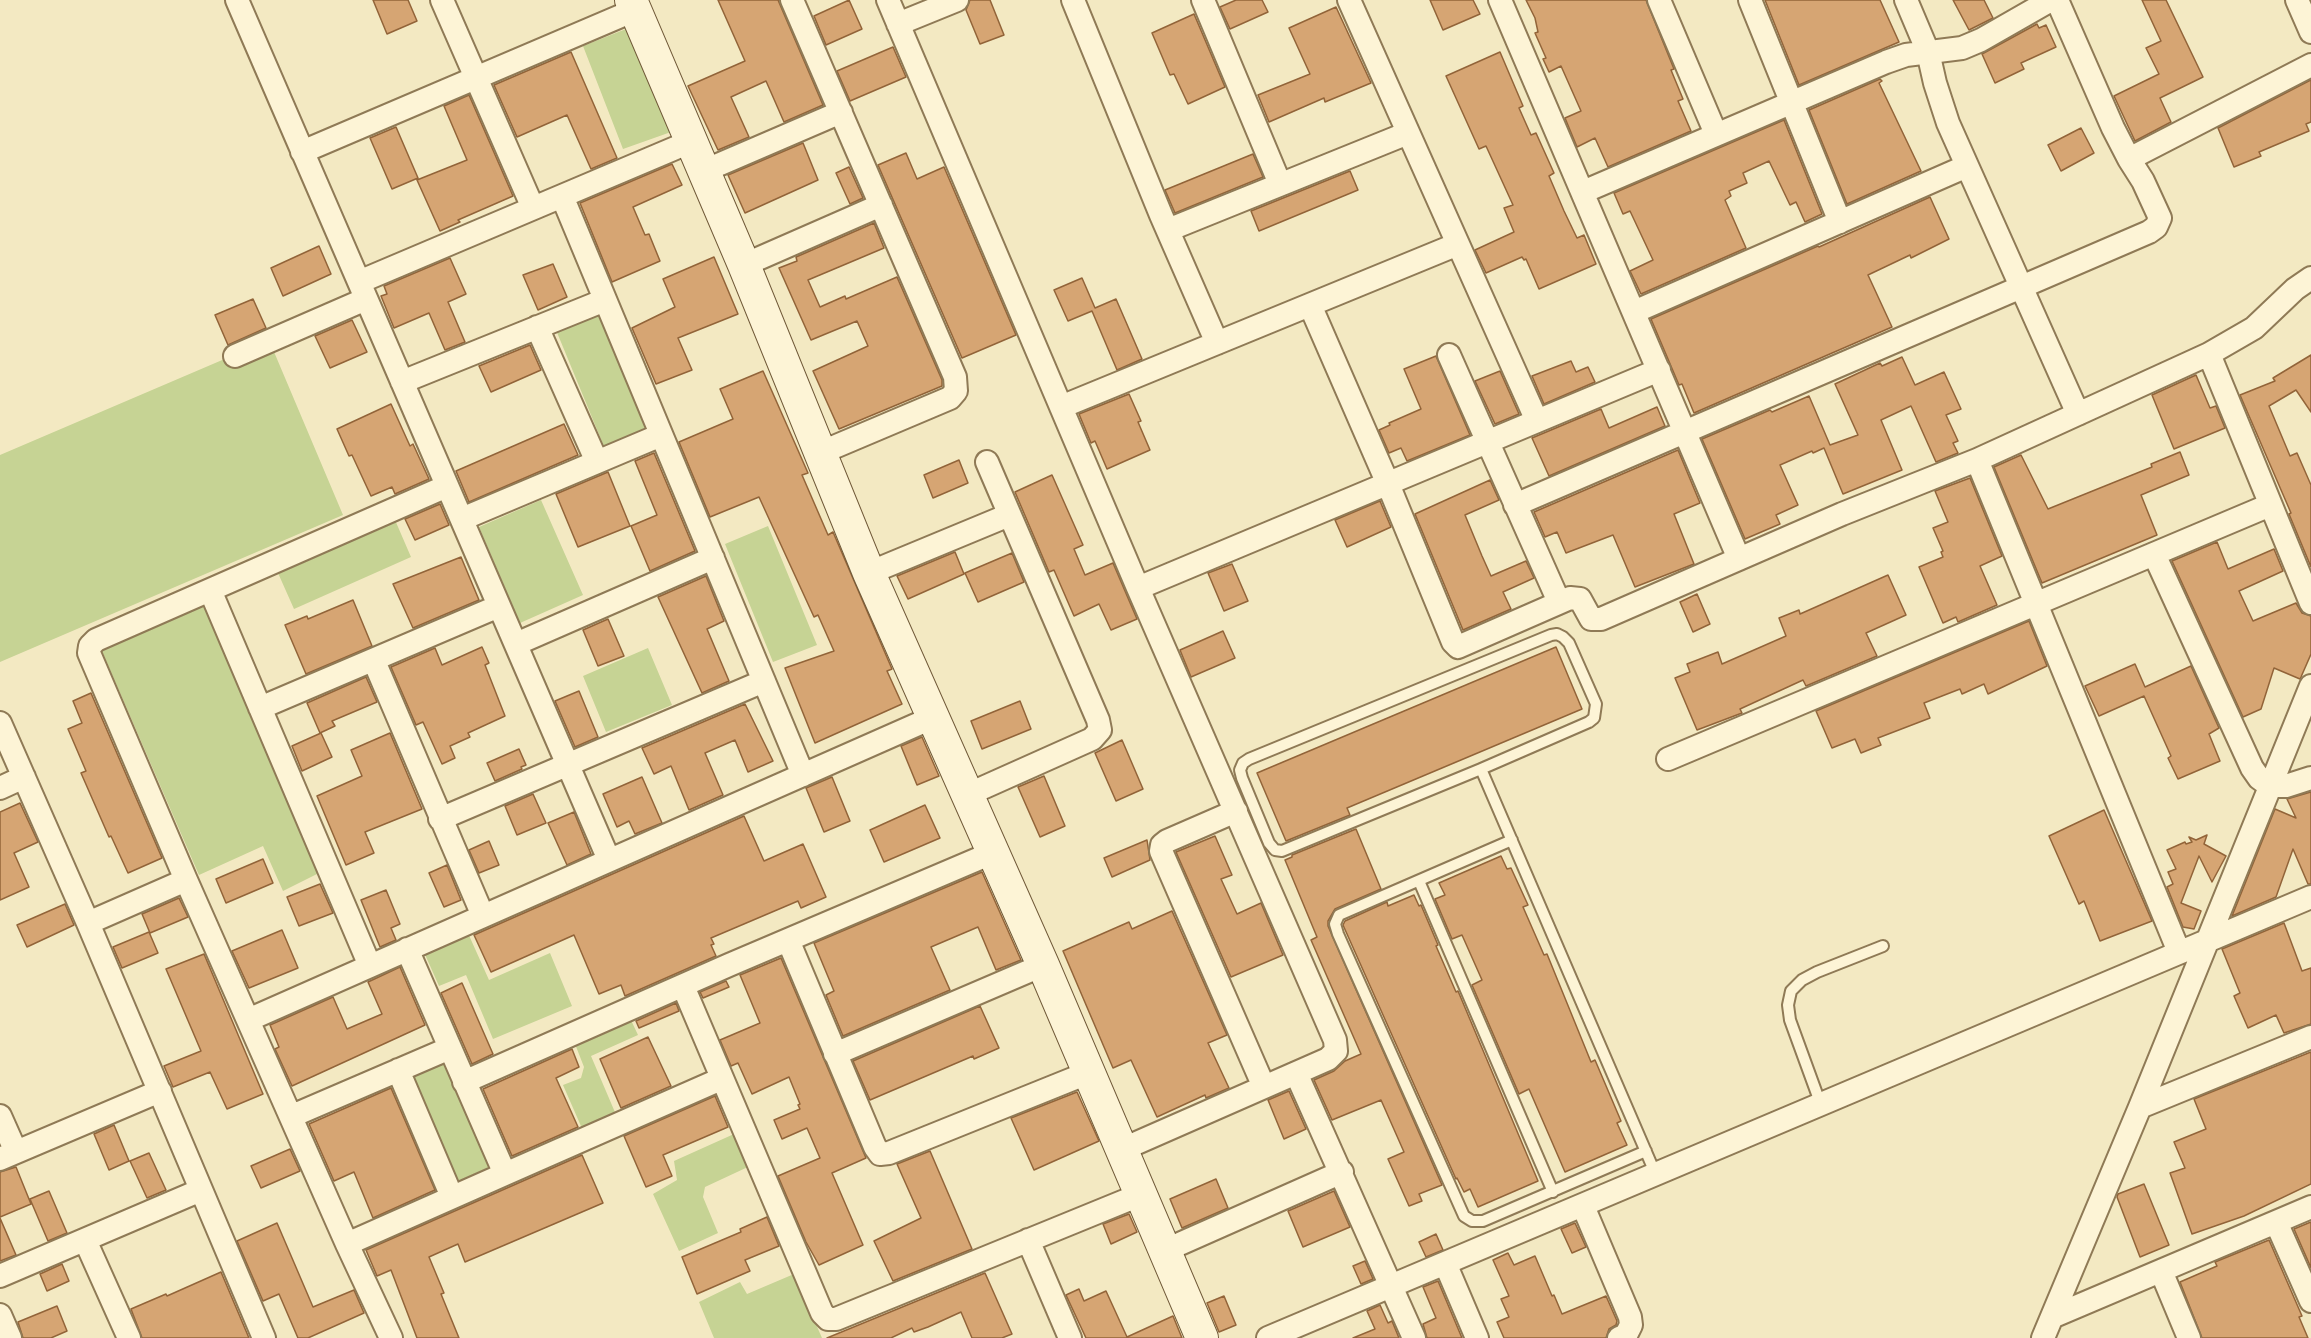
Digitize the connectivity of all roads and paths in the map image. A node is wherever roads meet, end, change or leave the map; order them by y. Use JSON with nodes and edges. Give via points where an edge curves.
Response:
{"nodes":[{"id":1,"x":237,"y":0,"type":"edge"},
{"id":2,"x":442,"y":0,"type":"edge"},
{"id":3,"x":792,"y":0,"type":"edge"},
{"id":4,"x":888,"y":0,"type":"edge"},
{"id":5,"x":957,"y":0,"type":"edge"},
{"id":6,"x":1073,"y":0,"type":"edge"},
{"id":7,"x":1203,"y":0,"type":"edge"},
{"id":8,"x":1349,"y":0,"type":"edge"},
{"id":9,"x":1500,"y":0,"type":"edge"},
{"id":10,"x":1659,"y":0,"type":"edge"},
{"id":11,"x":1750,"y":0,"type":"edge"},
{"id":12,"x":1906,"y":0,"type":"edge"},
{"id":13,"x":2051,"y":0,"type":"edge"},
{"id":14,"x":2057,"y":0,"type":"edge"},
{"id":15,"x":2297,"y":0,"type":"edge"},
{"id":16,"x":633,"y":5,"type":"edge"},
{"id":17,"x":898,"y":24,"type":"junction"},
{"id":18,"x":2311,"y":32,"type":"edge"},
{"id":19,"x":1928,"y":52,"type":"junction"},
{"id":20,"x":2311,"y":65,"type":"edge"},
{"id":21,"x":476,"y":77,"type":"junction"},
{"id":22,"x":1792,"y":101,"type":"junction"},
{"id":23,"x":841,"y":112,"type":"junction"},
{"id":24,"x":1408,"y":133,"type":"junction"},
{"id":25,"x":1716,"y":134,"type":"junction"},
{"id":26,"x":692,"y":141,"type":"junction"},
{"id":27,"x":302,"y":152,"type":"junction"},
{"id":28,"x":2129,"y":159,"type":"junction"},
{"id":29,"x":1967,"y":166,"type":"junction"},
{"id":30,"x":704,"y":171,"type":"junction"},
{"id":31,"x":1280,"y":184,"type":"junction"},
{"id":32,"x":1583,"y":192,"type":"junction"},
{"id":33,"x":562,"y":196,"type":"junction"},
{"id":34,"x":881,"y":205,"type":"junction"},
{"id":35,"x":533,"y":208,"type":"junction"},
{"id":36,"x":1840,"y":222,"type":"junction"},
{"id":37,"x":1168,"y":230,"type":"junction"},
{"id":38,"x":1458,"y":244,"type":"junction"},
{"id":39,"x":744,"y":265,"type":"junction"},
{"id":40,"x":2311,"y":278,"type":"edge"},
{"id":41,"x":2022,"y":288,"type":"junction"},
{"id":42,"x":363,"y":291,"type":"junction"},
{"id":43,"x":605,"y":300,"type":"junction"},
{"id":44,"x":1310,"y":305,"type":"junction"},
{"id":45,"x":1634,"y":312,"type":"junction"},
{"id":46,"x":537,"y":327,"type":"junction"},
{"id":47,"x":1217,"y":343,"type":"junction"},
{"id":48,"x":2209,"y":354,"type":"junction"},
{"id":49,"x":1449,"y":355,"type":"dead end"},
{"id":50,"x":235,"y":356,"type":"dead end"},
{"id":51,"x":1659,"y":370,"type":"junction"},
{"id":52,"x":402,"y":382,"type":"junction"},
{"id":53,"x":1061,"y":407,"type":"junction"},
{"id":54,"x":2078,"y":414,"type":"junction"},
{"id":55,"x":1537,"y":421,"type":"junction"},
{"id":56,"x":1685,"y":432,"type":"junction"},
{"id":57,"x":662,"y":435,"type":"junction"},
{"id":58,"x":1487,"y":442,"type":"junction"},
{"id":59,"x":820,"y":453,"type":"junction"},
{"id":60,"x":1977,"y":460,"type":"junction"},
{"id":61,"x":597,"y":462,"type":"junction"},
{"id":62,"x":987,"y":462,"type":"dead end"},
{"id":63,"x":1388,"y":484,"type":"junction"},
{"id":64,"x":447,"y":486,"type":"junction"},
{"id":65,"x":1515,"y":505,"type":"junction"},
{"id":66,"x":2270,"y":505,"type":"junction"},
{"id":67,"x":1009,"y":515,"type":"junction"},
{"id":68,"x":462,"y":519,"type":"junction"},
{"id":69,"x":2154,"y":554,"type":"junction"},
{"id":70,"x":713,"y":558,"type":"junction"},
{"id":71,"x":1739,"y":559,"type":"junction"},
{"id":72,"x":869,"y":573,"type":"junction"},
{"id":73,"x":1138,"y":588,"type":"junction"},
{"id":74,"x":210,"y":590,"type":"junction"},
{"id":75,"x":1559,"y":602,"type":"junction"},
{"id":76,"x":2036,"y":603,"type":"junction"},
{"id":77,"x":2311,"y":603,"type":"edge"},
{"id":78,"x":499,"y":606,"type":"junction"},
{"id":79,"x":516,"y":644,"type":"junction"},
{"id":80,"x":374,"y":661,"type":"junction"},
{"id":81,"x":764,"y":681,"type":"junction"},
{"id":82,"x":2309,"y":695,"type":"edge"},
{"id":83,"x":260,"y":708,"type":"junction"},
{"id":84,"x":934,"y":717,"type":"junction"},
{"id":85,"x":0,"y":723,"type":"edge"},
{"id":86,"x":1668,"y":759,"type":"dead end"},
{"id":87,"x":568,"y":765,"type":"junction"},
{"id":88,"x":1481,"y":769,"type":"junction"},
{"id":89,"x":803,"y":775,"type":"junction"},
{"id":90,"x":24,"y":777,"type":"junction"},
{"id":91,"x":2311,"y":778,"type":"edge"},
{"id":92,"x":2270,"y":786,"type":"junction"},
{"id":93,"x":0,"y":788,"type":"edge"},
{"id":94,"x":969,"y":794,"type":"junction"},
{"id":95,"x":1236,"y":811,"type":"junction"},
{"id":96,"x":440,"y":819,"type":"junction"},
{"id":97,"x":1512,"y":840,"type":"junction"},
{"id":98,"x":992,"y":853,"type":"junction"},
{"id":99,"x":609,"y":860,"type":"junction"},
{"id":100,"x":186,"y":880,"type":"junction"},
{"id":101,"x":1419,"y":881,"type":"junction"},
{"id":102,"x":2311,"y":897,"type":"edge"},
{"id":103,"x":483,"y":916,"type":"junction"},
{"id":104,"x":88,"y":924,"type":"junction"},
{"id":105,"x":788,"y":940,"type":"junction"},
{"id":106,"x":2207,"y":940,"type":"junction"},
{"id":107,"x":1883,"y":946,"type":"dead end"},
{"id":108,"x":407,"y":949,"type":"junction"},
{"id":109,"x":2179,"y":952,"type":"junction"},
{"id":110,"x":1043,"y":965,"type":"junction"},
{"id":111,"x":370,"y":966,"type":"junction"},
{"id":112,"x":683,"y":986,"type":"junction"},
{"id":113,"x":248,"y":1020,"type":"junction"},
{"id":114,"x":2311,"y":1037,"type":"edge"},
{"id":115,"x":450,"y":1048,"type":"junction"},
{"id":116,"x":835,"y":1054,"type":"junction"},
{"id":117,"x":398,"y":1070,"type":"junction"},
{"id":118,"x":1090,"y":1072,"type":"junction"},
{"id":119,"x":1296,"y":1073,"type":"junction"},
{"id":120,"x":721,"y":1079,"type":"junction"},
{"id":121,"x":464,"y":1082,"type":"junction"},
{"id":122,"x":1264,"y":1087,"type":"junction"},
{"id":123,"x":160,"y":1091,"type":"junction"},
{"id":124,"x":1822,"y":1105,"type":"junction"},
{"id":125,"x":2140,"y":1107,"type":"junction"},
{"id":126,"x":0,"y":1116,"type":"edge"},
{"id":127,"x":291,"y":1116,"type":"junction"},
{"id":128,"x":1122,"y":1149,"type":"junction"},
{"id":129,"x":1646,"y":1151,"type":"junction"},
{"id":130,"x":8,"y":1156,"type":"edge"},
{"id":131,"x":1342,"y":1172,"type":"junction"},
{"id":132,"x":505,"y":1174,"type":"junction"},
{"id":133,"x":1656,"y":1175,"type":"junction"},
{"id":134,"x":201,"y":1190,"type":"junction"},
{"id":135,"x":1553,"y":1192,"type":"junction"},
{"id":136,"x":1142,"y":1194,"type":"junction"},
{"id":137,"x":453,"y":1197,"type":"junction"},
{"id":138,"x":1583,"y":1206,"type":"junction"},
{"id":139,"x":2311,"y":1207,"type":"edge"},
{"id":140,"x":2276,"y":1222,"type":"junction"},
{"id":141,"x":85,"y":1240,"type":"junction"},
{"id":142,"x":1028,"y":1240,"type":"junction"},
{"id":143,"x":347,"y":1244,"type":"junction"},
{"id":144,"x":1166,"y":1250,"type":"junction"},
{"id":145,"x":1445,"y":1263,"type":"junction"},
{"id":146,"x":2161,"y":1271,"type":"junction"},
{"id":147,"x":0,"y":1276,"type":"edge"},
{"id":148,"x":1392,"y":1287,"type":"junction"},
{"id":149,"x":2311,"y":1301,"type":"edge"},
{"id":150,"x":0,"y":1315,"type":"edge"},
{"id":151,"x":2052,"y":1317,"type":"junction"},
{"id":152,"x":383,"y":1335,"type":"edge"},
{"id":153,"x":10,"y":1338,"type":"edge"},
{"id":154,"x":129,"y":1338,"type":"edge"},
{"id":155,"x":264,"y":1338,"type":"edge"},
{"id":156,"x":1070,"y":1338,"type":"edge"},
{"id":157,"x":1203,"y":1338,"type":"edge"},
{"id":158,"x":1268,"y":1338,"type":"edge"},
{"id":159,"x":1414,"y":1338,"type":"edge"},
{"id":160,"x":1477,"y":1338,"type":"edge"},
{"id":161,"x":1619,"y":1338,"type":"edge"},
{"id":162,"x":2043,"y":1338,"type":"edge"},
{"id":163,"x":2189,"y":1338,"type":"edge"}],
"edges":[{"from":1,"to":27,"type":"street"},
{"from":2,"to":21,"type":"street"},
{"from":3,"to":23,"type":"street"},
{"from":4,"to":17,"type":"street"},
{"from":5,"to":17,"type":"street"},
{"from":6,"to":37,"type":"street"},
{"from":7,"to":31,"type":"street"},
{"from":8,"to":24,"type":"street"},
{"from":9,"to":32,"type":"street"},
{"from":10,"to":25,"type":"street"},
{"from":11,"to":22,"type":"street"},
{"from":12,"to":19,"type":"street"},
{"from":13,"to":19,"type":"street","via":[[1981,40],[1962,48]]},
{"from":14,"to":28,"type":"street"},
{"from":15,"to":18,"type":"street"},
{"from":16,"to":21,"type":"street"},
{"from":16,"to":26,"type":"street"},
{"from":17,"to":53,"type":"street"},
{"from":19,"to":22,"type":"street","via":[[1906,55]]},
{"from":19,"to":29,"type":"street","via":[[1948,123]]},
{"from":20,"to":28,"type":"street"},
{"from":21,"to":27,"type":"street"},
{"from":21,"to":35,"type":"street"},
{"from":22,"to":25,"type":"street"},
{"from":22,"to":36,"type":"street"},
{"from":23,"to":30,"type":"street"},
{"from":23,"to":34,"type":"street"},
{"from":24,"to":31,"type":"street"},
{"from":24,"to":38,"type":"street"},
{"from":25,"to":32,"type":"street"},
{"from":26,"to":30,"type":"street"},
{"from":26,"to":33,"type":"street"},
{"from":27,"to":42,"type":"street"},
{"from":28,"to":41,"type":"street","via":[[2160,218],[2156,227]]},
{"from":29,"to":36,"type":"street"},
{"from":29,"to":41,"type":"street"},
{"from":30,"to":39,"type":"street"},
{"from":31,"to":37,"type":"street"},
{"from":32,"to":45,"type":"street"},
{"from":33,"to":35,"type":"street"},
{"from":33,"to":43,"type":"street"},
{"from":34,"to":39,"type":"street"},
{"from":34,"to":59,"type":"street","via":[[955,378],[956,391],[950,398]]},
{"from":35,"to":42,"type":"street"},
{"from":36,"to":45,"type":"street"},
{"from":37,"to":47,"type":"street"},
{"from":38,"to":44,"type":"street"},
{"from":38,"to":55,"type":"street"},
{"from":39,"to":59,"type":"street"},
{"from":40,"to":48,"type":"street","via":[[2254,328]]},
{"from":41,"to":54,"type":"street"},
{"from":41,"to":56,"type":"street"},
{"from":42,"to":50,"type":"street"},
{"from":42,"to":52,"type":"street"},
{"from":43,"to":46,"type":"street"},
{"from":43,"to":57,"type":"street"},
{"from":44,"to":47,"type":"street"},
{"from":44,"to":63,"type":"street"},
{"from":45,"to":51,"type":"street"},
{"from":46,"to":52,"type":"street"},
{"from":46,"to":61,"type":"street"},
{"from":47,"to":53,"type":"street"},
{"from":48,"to":54,"type":"street"},
{"from":48,"to":66,"type":"street"},
{"from":49,"to":58,"type":"street"},
{"from":51,"to":55,"type":"street"},
{"from":51,"to":56,"type":"street"},
{"from":52,"to":64,"type":"street"},
{"from":53,"to":73,"type":"street"},
{"from":54,"to":60,"type":"street"},
{"from":55,"to":58,"type":"street"},
{"from":56,"to":65,"type":"street"},
{"from":56,"to":71,"type":"street"},
{"from":57,"to":61,"type":"street"},
{"from":57,"to":70,"type":"street"},
{"from":58,"to":63,"type":"street"},
{"from":58,"to":65,"type":"street"},
{"from":59,"to":72,"type":"street"},
{"from":60,"to":71,"type":"street"},
{"from":60,"to":76,"type":"street"},
{"from":61,"to":68,"type":"street"},
{"from":62,"to":67,"type":"street"},
{"from":63,"to":73,"type":"street"},
{"from":63,"to":75,"type":"street","via":[[1455,645],[1462,646]]},
{"from":64,"to":68,"type":"street"},
{"from":64,"to":74,"type":"street"},
{"from":65,"to":75,"type":"street"},
{"from":66,"to":69,"type":"street"},
{"from":66,"to":77,"type":"street"},
{"from":67,"to":72,"type":"street"},
{"from":67,"to":94,"type":"street","via":[[1100,730],[1092,738]]},
{"from":68,"to":78,"type":"street"},
{"from":69,"to":76,"type":"street"},
{"from":69,"to":92,"type":"street","via":[[2252,768]]},
{"from":70,"to":79,"type":"street"},
{"from":70,"to":81,"type":"street"},
{"from":71,"to":75,"type":"street","via":[[1596,621],[1580,599]]},
{"from":72,"to":84,"type":"street"},
{"from":73,"to":95,"type":"street"},
{"from":74,"to":83,"type":"street"},
{"from":74,"to":100,"type":"street","via":[[96,640],[89,653]]},
{"from":76,"to":86,"type":"street"},
{"from":76,"to":109,"type":"street"},
{"from":78,"to":79,"type":"street"},
{"from":78,"to":80,"type":"street"},
{"from":79,"to":87,"type":"street"},
{"from":80,"to":83,"type":"street"},
{"from":80,"to":96,"type":"street"},
{"from":81,"to":87,"type":"street"},
{"from":81,"to":89,"type":"street"},
{"from":82,"to":92,"type":"street"},
{"from":83,"to":111,"type":"street"},
{"from":84,"to":89,"type":"street"},
{"from":84,"to":94,"type":"street"},
{"from":85,"to":90,"type":"street"},
{"from":87,"to":96,"type":"street"},
{"from":87,"to":99,"type":"street"},
{"from":88,"to":88,"type":"lane","via":[[1594,718],[1596,704],[1563,637],[1551,634],[1281,745],[1249,759],[1240,770],[1269,843],[1282,851]]},
{"from":88,"to":97,"type":"lane"},
{"from":89,"to":99,"type":"street"},
{"from":90,"to":93,"type":"street"},
{"from":90,"to":104,"type":"street"},
{"from":91,"to":92,"type":"street","via":[[2286,786]]},
{"from":92,"to":106,"type":"street"},
{"from":94,"to":98,"type":"street"},
{"from":95,"to":119,"type":"street","via":[[1335,1040],[1336,1051],[1328,1059]]},
{"from":95,"to":122,"type":"street","via":[[1167,841],[1161,851]]},
{"from":96,"to":103,"type":"street"},
{"from":97,"to":101,"type":"lane"},
{"from":97,"to":129,"type":"lane"},
{"from":98,"to":105,"type":"street"},
{"from":98,"to":110,"type":"street"},
{"from":99,"to":103,"type":"street"},
{"from":100,"to":104,"type":"street"},
{"from":100,"to":113,"type":"street"},
{"from":101,"to":135,"type":"lane"},
{"from":101,"to":135,"type":"lane","via":[[1340,915],[1335,924],[1338,934],[1464,1216],[1483,1221]]},
{"from":102,"to":106,"type":"street"},
{"from":103,"to":108,"type":"street"},
{"from":104,"to":123,"type":"street"},
{"from":105,"to":112,"type":"street"},
{"from":105,"to":116,"type":"street"},
{"from":106,"to":109,"type":"street"},
{"from":106,"to":125,"type":"street"},
{"from":107,"to":124,"type":"lane","via":[[1817,972],[1791,991],[1791,1020]]},
{"from":108,"to":111,"type":"street"},
{"from":108,"to":115,"type":"street"},
{"from":109,"to":124,"type":"street"},
{"from":110,"to":116,"type":"street"},
{"from":110,"to":118,"type":"street"},
{"from":111,"to":113,"type":"street"},
{"from":112,"to":120,"type":"street"},
{"from":112,"to":121,"type":"street"},
{"from":113,"to":127,"type":"street"},
{"from":114,"to":125,"type":"street"},
{"from":115,"to":117,"type":"street"},
{"from":115,"to":121,"type":"street"},
{"from":116,"to":118,"type":"street","via":[[880,1154]]},
{"from":117,"to":127,"type":"street"},
{"from":117,"to":137,"type":"street"},
{"from":118,"to":128,"type":"street"},
{"from":119,"to":122,"type":"street"},
{"from":119,"to":131,"type":"street"},
{"from":120,"to":132,"type":"street"},
{"from":120,"to":142,"type":"street","via":[[822,1313],[828,1319]]},
{"from":121,"to":132,"type":"street"},
{"from":122,"to":128,"type":"street"},
{"from":123,"to":130,"type":"street"},
{"from":123,"to":134,"type":"street"},
{"from":124,"to":133,"type":"street"},
{"from":125,"to":151,"type":"street"},
{"from":126,"to":130,"type":"street"},
{"from":127,"to":143,"type":"street"},
{"from":128,"to":136,"type":"street"},
{"from":129,"to":133,"type":"lane"},
{"from":129,"to":135,"type":"lane"},
{"from":131,"to":144,"type":"street"},
{"from":131,"to":148,"type":"street"},
{"from":132,"to":137,"type":"street"},
{"from":133,"to":138,"type":"street"},
{"from":134,"to":141,"type":"street"},
{"from":134,"to":155,"type":"street"},
{"from":136,"to":142,"type":"street"},
{"from":136,"to":144,"type":"street"},
{"from":137,"to":143,"type":"street"},
{"from":138,"to":145,"type":"street"},
{"from":138,"to":161,"type":"street","via":[[1630,1317],[1626,1335]]},
{"from":139,"to":140,"type":"street"},
{"from":140,"to":146,"type":"street"},
{"from":140,"to":149,"type":"street"},
{"from":141,"to":147,"type":"street"},
{"from":141,"to":154,"type":"street"},
{"from":142,"to":156,"type":"street"},
{"from":143,"to":152,"type":"street"},
{"from":144,"to":157,"type":"street"},
{"from":145,"to":148,"type":"street"},
{"from":145,"to":160,"type":"street"},
{"from":146,"to":151,"type":"street"},
{"from":146,"to":163,"type":"street"},
{"from":148,"to":158,"type":"street"},
{"from":148,"to":159,"type":"street"},
{"from":150,"to":153,"type":"street"},
{"from":151,"to":162,"type":"street"}]}
